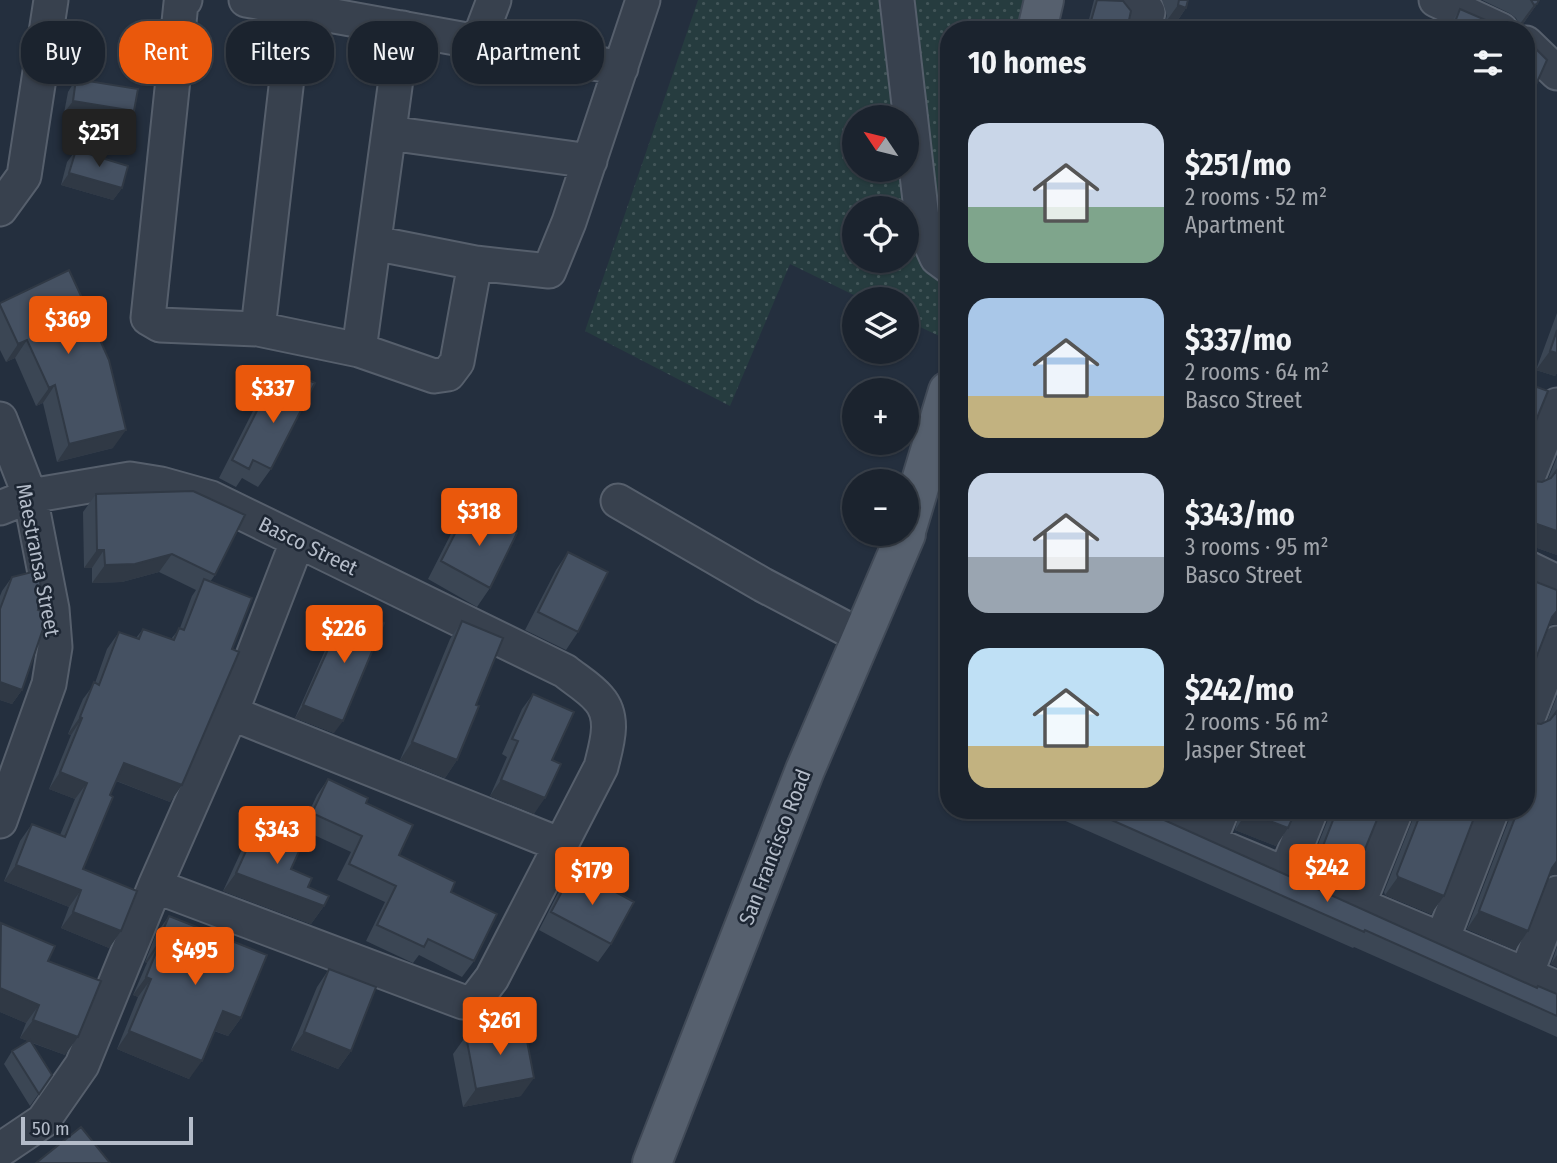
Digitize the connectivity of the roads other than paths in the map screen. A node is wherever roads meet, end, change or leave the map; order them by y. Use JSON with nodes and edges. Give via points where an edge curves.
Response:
{"nodes":[{"id":1,"x":51,"y":0,"type":"edge"},
{"id":2,"x":185,"y":0,"type":"edge"},
{"id":3,"x":246,"y":0,"type":"edge"},
{"id":4,"x":494,"y":0,"type":"edge"},
{"id":5,"x":643,"y":0,"type":"edge"},
{"id":6,"x":897,"y":0,"type":"edge"},
{"id":7,"x":1044,"y":0,"type":"edge"},
{"id":8,"x":1136,"y":0,"type":"edge"},
{"id":9,"x":1436,"y":0,"type":"edge"},
{"id":10,"x":295,"y":9,"type":"junction"},
{"id":11,"x":360,"y":21,"type":"edge"},
{"id":12,"x":486,"y":21,"type":"edge"},
{"id":13,"x":1039,"y":21,"type":"edge"},
{"id":14,"x":1146,"y":21,"type":"edge"},
{"id":15,"x":1481,"y":21,"type":"edge"},
{"id":16,"x":1535,"y":52,"type":"edge"},
{"id":17,"x":604,"y":65,"type":"edge"},
{"id":18,"x":621,"y":68,"type":"junction"},
{"id":19,"x":1557,"y":73,"type":"edge"},
{"id":20,"x":396,"y":84,"type":"edge"},
{"id":21,"x":389,"y":133,"type":"junction"},
{"id":22,"x":590,"y":161,"type":"junction"},
{"id":23,"x":0,"y":209,"type":"edge"},
{"id":24,"x":374,"y":243,"type":"junction"},
{"id":25,"x":940,"y":260,"type":"edge"},
{"id":26,"x":475,"y":263,"type":"junction"},
{"id":27,"x":258,"y":329,"type":"junction"},
{"id":28,"x":359,"y":350,"type":"junction"},
{"id":29,"x":1550,"y":397,"type":"edge"},
{"id":30,"x":940,"y":418,"type":"edge"},
{"id":31,"x":0,"y":419,"type":"edge"},
{"id":32,"x":1535,"y":450,"type":"edge"},
{"id":33,"x":919,"y":488,"type":"edge"},
{"id":34,"x":618,"y":501,"type":"dead end"},
{"id":35,"x":15,"y":502,"type":"edge"},
{"id":36,"x":297,"y":542,"type":"junction"},
{"id":37,"x":900,"y":546,"type":"edge"},
{"id":38,"x":1535,"y":571,"type":"edge"},
{"id":39,"x":1557,"y":582,"type":"edge"},
{"id":40,"x":862,"y":637,"type":"junction"},
{"id":41,"x":1557,"y":643,"type":"edge"},
{"id":42,"x":1535,"y":700,"type":"edge"},
{"id":43,"x":231,"y":713,"type":"junction"},
{"id":44,"x":1163,"y":819,"type":"edge"},
{"id":45,"x":1218,"y":819,"type":"edge"},
{"id":46,"x":1308,"y":819,"type":"edge"},
{"id":47,"x":1392,"y":819,"type":"edge"},
{"id":48,"x":1489,"y":819,"type":"edge"},
{"id":49,"x":0,"y":821,"type":"edge"},
{"id":50,"x":1209,"y":842,"type":"junction"},
{"id":51,"x":561,"y":845,"type":"junction"},
{"id":52,"x":1286,"y":875,"type":"junction"},
{"id":53,"x":155,"y":886,"type":"junction"},
{"id":54,"x":1557,"y":893,"type":"edge"},
{"id":55,"x":1358,"y":905,"type":"junction"},
{"id":56,"x":1442,"y":940,"type":"junction"},
{"id":57,"x":1526,"y":975,"type":"junction"},
{"id":58,"x":1557,"y":988,"type":"edge"},
{"id":59,"x":0,"y":1150,"type":"edge"},
{"id":60,"x":652,"y":1163,"type":"edge"}],
"edges":[{"from":1,"to":23,"type":"street","via":[[23,176]]},
{"from":2,"to":27,"type":"street","via":[[181,4],[148,318],[160,325]]},
{"from":3,"to":10,"type":"street"},
{"from":4,"to":12,"type":"street"},
{"from":5,"to":18,"type":"street"},
{"from":6,"to":25,"type":"street","via":[[923,227]]},
{"from":7,"to":13,"type":"main road"},
{"from":8,"to":14,"type":"street","via":[[1148,12]]},
{"from":9,"to":15,"type":"street"},
{"from":10,"to":11,"type":"street"},
{"from":10,"to":27,"type":"street"},
{"from":16,"to":19,"type":"street"},
{"from":17,"to":18,"type":"street"},
{"from":18,"to":22,"type":"street"},
{"from":20,"to":21,"type":"street"},
{"from":21,"to":22,"type":"street"},
{"from":21,"to":24,"type":"street"},
{"from":22,"to":26,"type":"street","via":[[549,271]]},
{"from":24,"to":26,"type":"street"},
{"from":24,"to":28,"type":"street"},
{"from":26,"to":28,"type":"street","via":[[457,362],[449,374],[434,376]]},
{"from":27,"to":28,"type":"street"},
{"from":29,"to":32,"type":"street"},
{"from":30,"to":33,"type":"main road","name":"San Francisco Road"},
{"from":31,"to":35,"type":"street","name":"Maestransa Street"},
{"from":34,"to":40,"type":"street"},
{"from":35,"to":36,"type":"street","name":"Basco Street","via":[[130,479],[211,498]]},
{"from":35,"to":49,"type":"street","name":"Maestransa Street","via":[[52,609],[55,647],[50,684]]},
{"from":36,"to":43,"type":"street"},
{"from":36,"to":51,"type":"street","name":"Basco Street","via":[[565,671],[600,700],[609,736],[601,768]]},
{"from":37,"to":40,"type":"main road","name":"San Francisco Road"},
{"from":38,"to":39,"type":"street"},
{"from":40,"to":60,"type":"main road","name":"San Francisco Road"},
{"from":41,"to":42,"type":"street"},
{"from":43,"to":51,"type":"street"},
{"from":43,"to":53,"type":"street"},
{"from":44,"to":50,"type":"street"},
{"from":45,"to":50,"type":"street"},
{"from":46,"to":52,"type":"street"},
{"from":47,"to":55,"type":"street"},
{"from":48,"to":56,"type":"street"},
{"from":50,"to":52,"type":"street"},
{"from":51,"to":53,"type":"street","name":"Basco Street","via":[[492,978],[476,999],[463,1002]]},
{"from":52,"to":55,"type":"street"},
{"from":53,"to":59,"type":"street","via":[[82,1065],[43,1121]]},
{"from":54,"to":57,"type":"street"},
{"from":55,"to":56,"type":"street"},
{"from":56,"to":57,"type":"street"},
{"from":57,"to":58,"type":"street"}]}
